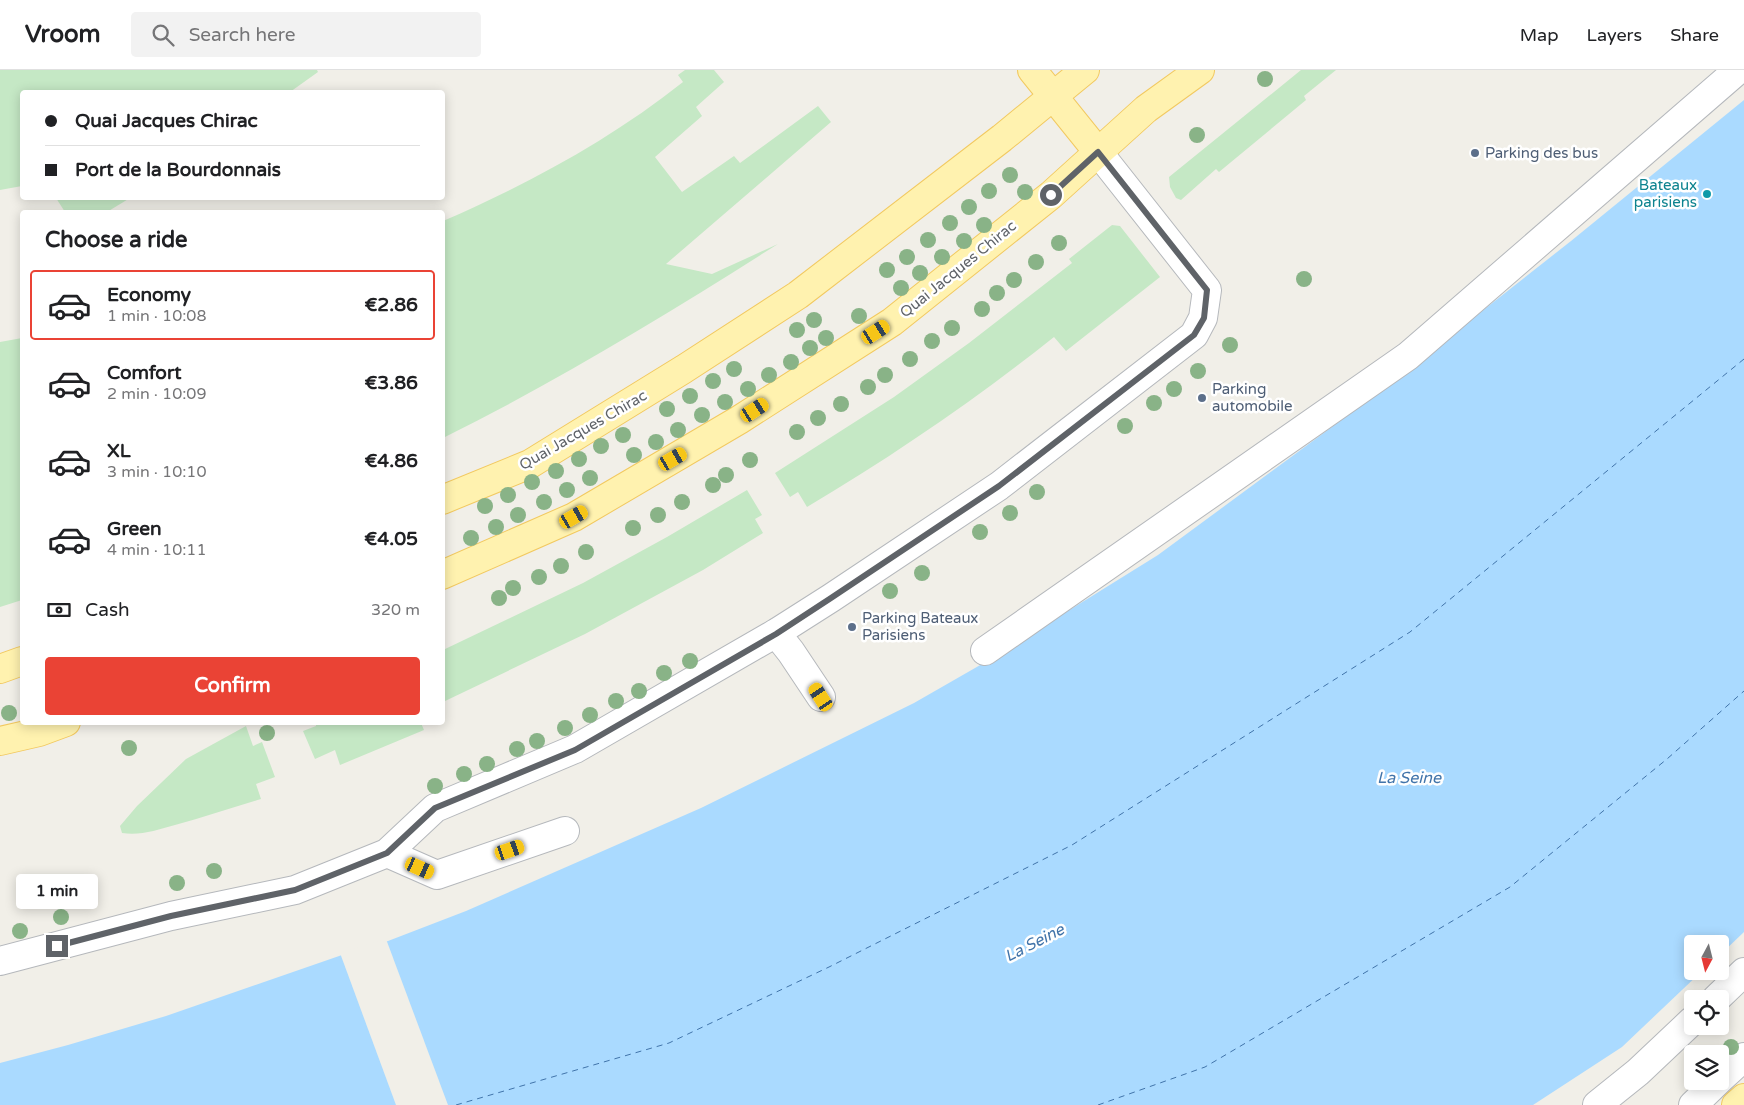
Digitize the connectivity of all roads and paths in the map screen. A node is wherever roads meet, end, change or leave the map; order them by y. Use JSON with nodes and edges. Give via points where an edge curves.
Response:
{"nodes":[{"id":1,"x":1032,"y":70,"type":"edge"},
{"id":2,"x":1085,"y":70,"type":"edge"},
{"id":3,"x":1200,"y":70,"type":"edge"},
{"id":4,"x":1738,"y":70,"type":"edge"},
{"id":5,"x":1054,"y":96,"type":"junction"},
{"id":6,"x":1098,"y":152,"type":"junction"},
{"id":7,"x":445,"y":499,"type":"edge"},
{"id":8,"x":445,"y":573,"type":"edge"},
{"id":9,"x":776,"y":634,"type":"junction"},
{"id":10,"x":985,"y":651,"type":"dead end"},
{"id":11,"x":20,"y":662,"type":"edge"},
{"id":12,"x":0,"y":669,"type":"edge"},
{"id":13,"x":821,"y":697,"type":"dead end"},
{"id":14,"x":58,"y":725,"type":"edge"},
{"id":15,"x":0,"y":741,"type":"edge"},
{"id":16,"x":565,"y":831,"type":"dead end"},
{"id":17,"x":387,"y":853,"type":"junction"},
{"id":18,"x":0,"y":961,"type":"edge"},
{"id":19,"x":1744,"y":972,"type":"edge"},
{"id":20,"x":1725,"y":990,"type":"edge"},
{"id":21,"x":1684,"y":1029,"type":"edge"},
{"id":22,"x":1744,"y":1057,"type":"edge"},
{"id":23,"x":1729,"y":1071,"type":"edge"},
{"id":24,"x":1709,"y":1090,"type":"edge"},
{"id":25,"x":1744,"y":1098,"type":"edge"},
{"id":26,"x":1598,"y":1105,"type":"edge"},
{"id":27,"x":1693,"y":1105,"type":"edge"},
{"id":28,"x":1736,"y":1105,"type":"edge"}],
"edges":[{"from":1,"to":5,"type":"main road"},
{"from":2,"to":5,"type":"main road","name":"Quai Jacques Chirac"},
{"from":3,"to":6,"type":"main road","name":"Quai Jacques Chirac","via":[[1146,109]]},
{"from":4,"to":10,"type":"street","via":[[1408,356]]},
{"from":5,"to":6,"type":"main road"},
{"from":5,"to":7,"type":"main road","name":"Quai Jacques Chirac","via":[[790,300],[684,370],[530,464]]},
{"from":6,"to":8,"type":"main road","name":"Quai Jacques Chirac","via":[[1051,195],[892,322],[739,420],[574,517]]},
{"from":6,"to":9,"type":"street","via":[[1207,290],[1204,318],[1194,335],[999,486]]},
{"from":9,"to":13,"type":"street"},
{"from":9,"to":17,"type":"street","via":[[575,750],[435,808]]},
{"from":11,"to":12,"type":"main road"},
{"from":14,"to":15,"type":"main road"},
{"from":16,"to":17,"type":"street","via":[[437,875]]},
{"from":17,"to":18,"type":"street","via":[[295,890],[171,916]]},
{"from":19,"to":20,"type":"street"},
{"from":21,"to":26,"type":"street"},
{"from":22,"to":23,"type":"street"},
{"from":24,"to":27,"type":"street"},
{"from":25,"to":28,"type":"main road"}]}
